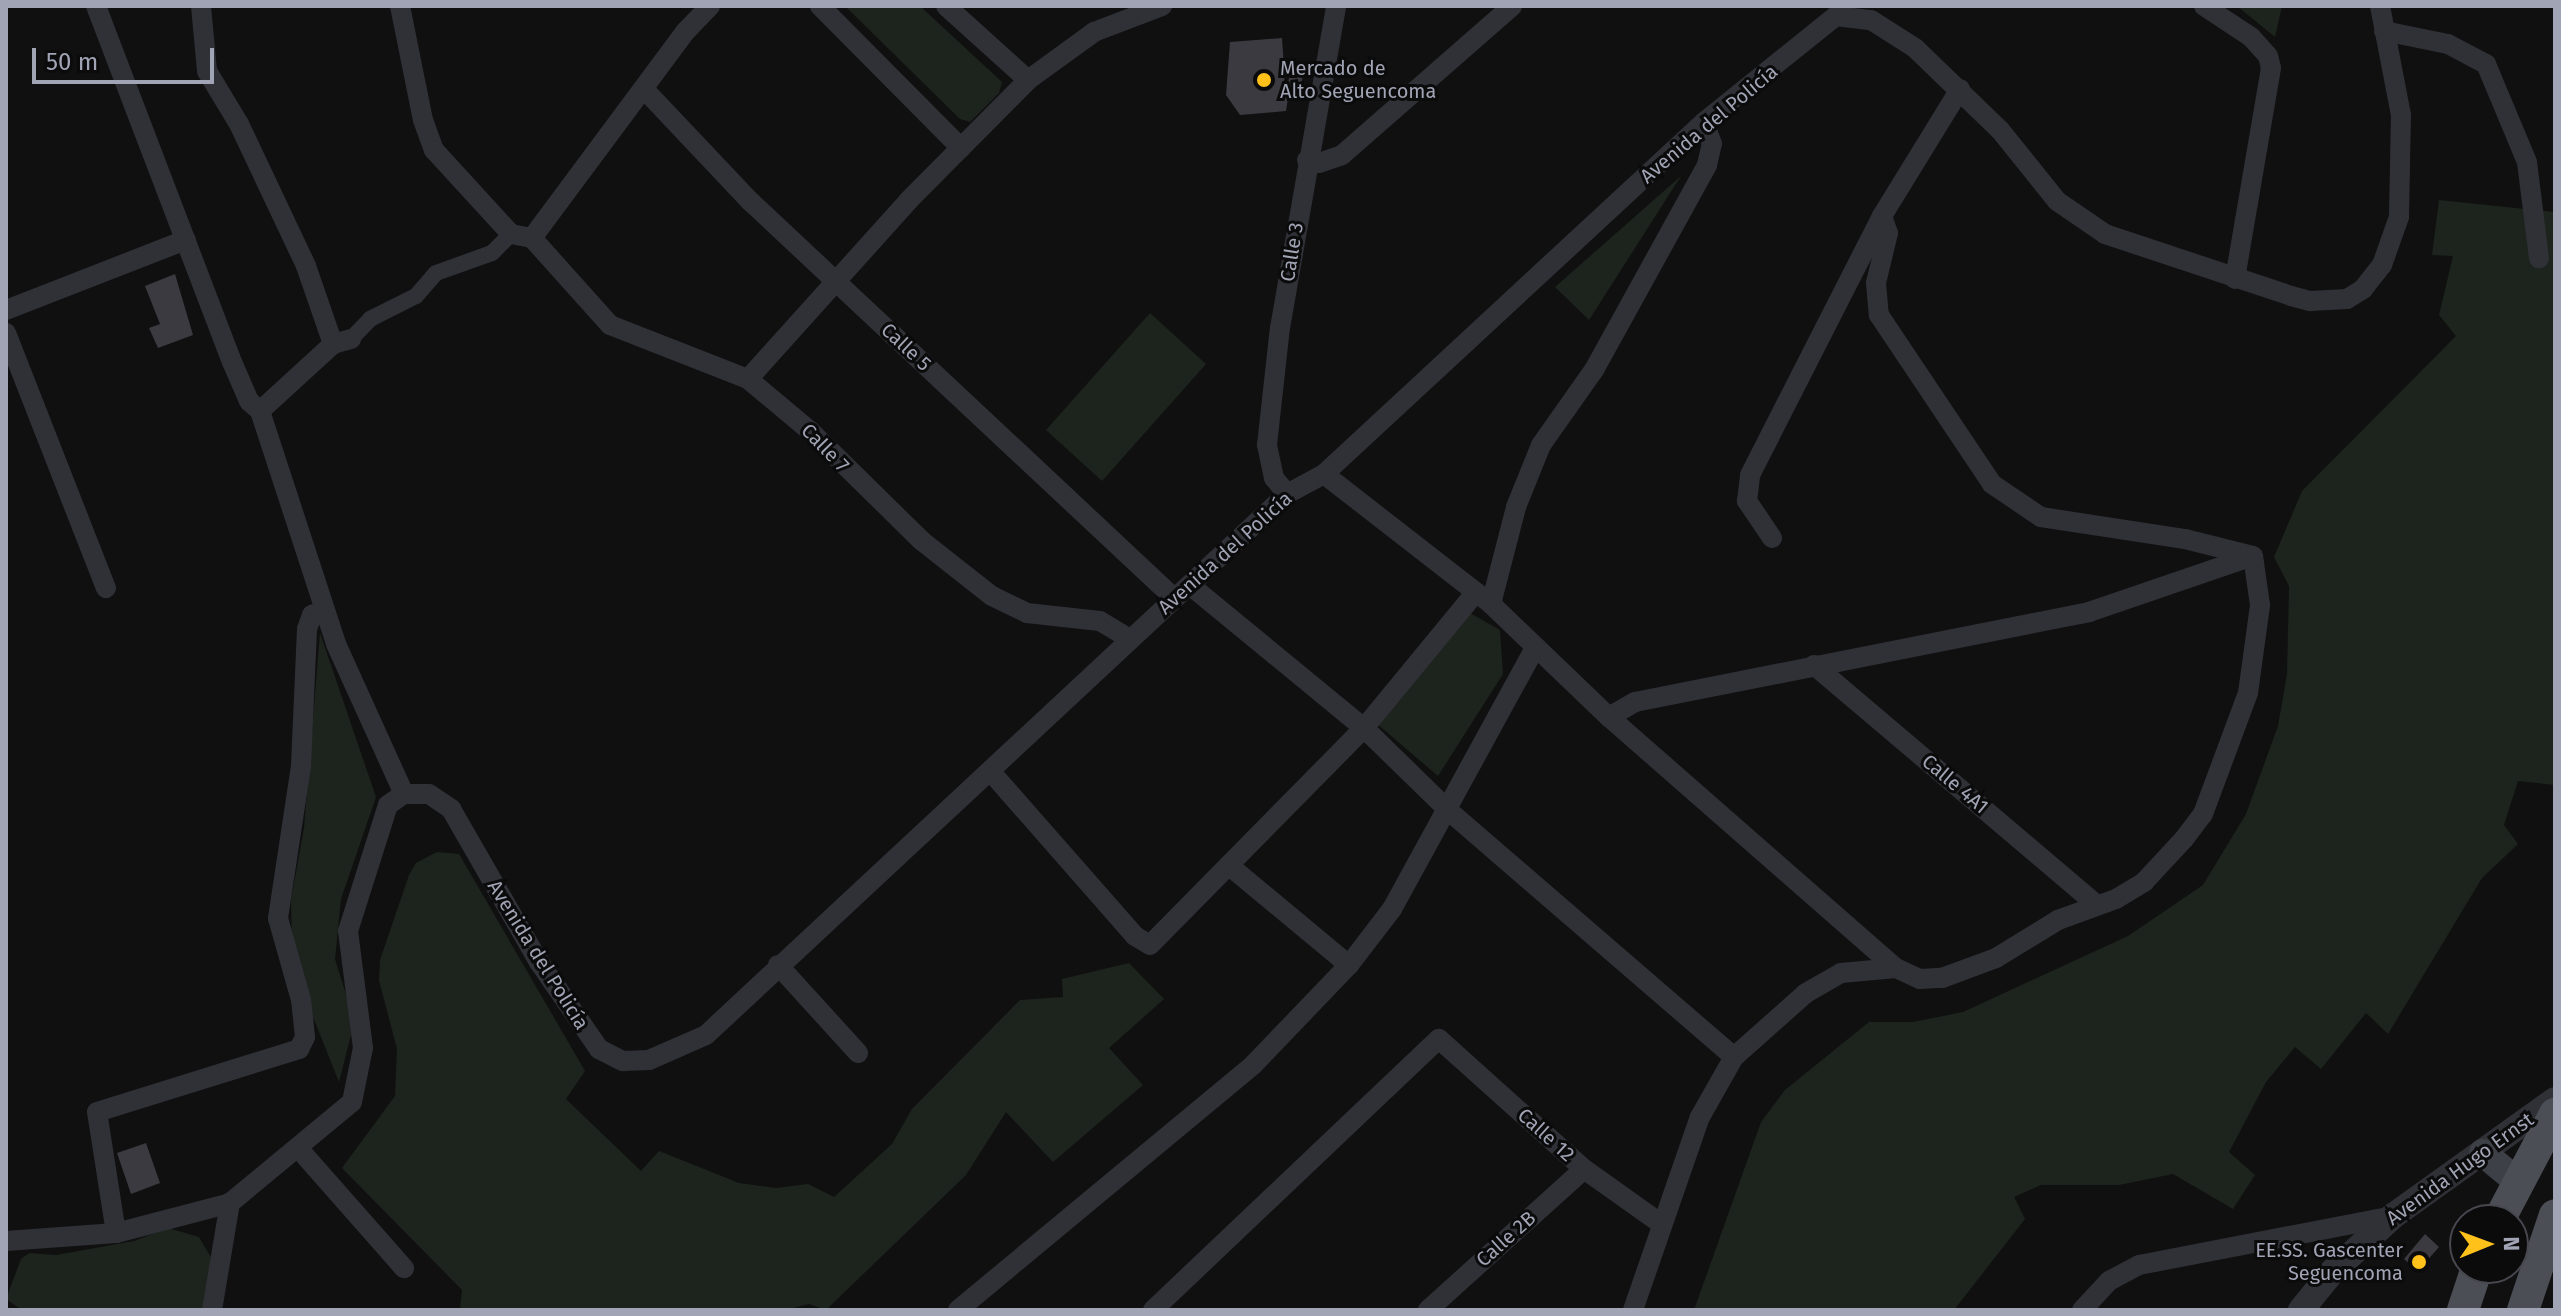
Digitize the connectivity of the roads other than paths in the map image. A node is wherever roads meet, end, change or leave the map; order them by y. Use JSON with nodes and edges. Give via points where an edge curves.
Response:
{"nodes":[{"id":1,"x":96,"y":6,"type":"edge"},
{"id":2,"x":201,"y":6,"type":"edge"},
{"id":3,"x":400,"y":6,"type":"edge"},
{"id":4,"x":710,"y":6,"type":"edge"},
{"id":5,"x":820,"y":6,"type":"edge"},
{"id":6,"x":946,"y":6,"type":"edge"},
{"id":7,"x":1162,"y":6,"type":"edge"},
{"id":8,"x":1336,"y":6,"type":"edge"},
{"id":9,"x":1512,"y":6,"type":"edge"},
{"id":10,"x":2204,"y":6,"type":"edge"},
{"id":11,"x":2380,"y":6,"type":"edge"},
{"id":12,"x":1849,"y":10,"type":"edge"},
{"id":13,"x":2384,"y":31,"type":"junction"},
{"id":14,"x":1028,"y":80,"type":"junction"},
{"id":15,"x":644,"y":89,"type":"junction"},
{"id":16,"x":1960,"y":89,"type":"junction"},
{"id":17,"x":1704,"y":122,"type":"junction"},
{"id":18,"x":961,"y":148,"type":"junction"},
{"id":19,"x":1307,"y":160,"type":"junction"},
{"id":20,"x":1882,"y":216,"type":"junction"},
{"id":21,"x":511,"y":234,"type":"junction"},
{"id":22,"x":532,"y":238,"type":"junction"},
{"id":23,"x":186,"y":240,"type":"junction"},
{"id":24,"x":2539,"y":258,"type":"dead end"},
{"id":25,"x":2235,"y":279,"type":"junction"},
{"id":26,"x":835,"y":280,"type":"junction"},
{"id":27,"x":6,"y":310,"type":"edge"},
{"id":28,"x":6,"y":333,"type":"edge"},
{"id":29,"x":342,"y":341,"type":"junction"},
{"id":30,"x":748,"y":379,"type":"junction"},
{"id":31,"x":260,"y":411,"type":"junction"},
{"id":32,"x":1324,"y":474,"type":"junction"},
{"id":33,"x":1287,"y":494,"type":"junction"},
{"id":34,"x":1772,"y":538,"type":"dead end"},
{"id":35,"x":2253,"y":556,"type":"junction"},
{"id":36,"x":106,"y":588,"type":"dead end"},
{"id":37,"x":1182,"y":592,"type":"junction"},
{"id":38,"x":1484,"y":598,"type":"junction"},
{"id":39,"x":324,"y":610,"type":"junction"},
{"id":40,"x":1128,"y":638,"type":"junction"},
{"id":41,"x":1535,"y":648,"type":"junction"},
{"id":42,"x":1814,"y":665,"type":"junction"},
{"id":43,"x":1609,"y":717,"type":"junction"},
{"id":44,"x":1364,"y":728,"type":"junction"},
{"id":45,"x":991,"y":772,"type":"junction"},
{"id":46,"x":404,"y":794,"type":"junction"},
{"id":47,"x":1449,"y":811,"type":"junction"},
{"id":48,"x":1232,"y":868,"type":"junction"},
{"id":49,"x":2096,"y":904,"type":"junction"},
{"id":50,"x":778,"y":965,"type":"junction"},
{"id":51,"x":1349,"y":965,"type":"junction"},
{"id":52,"x":1896,"y":968,"type":"junction"},
{"id":53,"x":858,"y":1053,"type":"dead end"},
{"id":54,"x":1734,"y":1057,"type":"junction"},
{"id":55,"x":2555,"y":1100,"type":"edge"},
{"id":56,"x":2555,"y":1114,"type":"edge"},
{"id":57,"x":299,"y":1149,"type":"junction"},
{"id":58,"x":2483,"y":1153,"type":"junction"},
{"id":59,"x":1584,"y":1169,"type":"junction"},
{"id":60,"x":2517,"y":1181,"type":"junction"},
{"id":61,"x":230,"y":1203,"type":"junction"},
{"id":62,"x":2506,"y":1204,"type":"edge"},
{"id":63,"x":2555,"y":1215,"type":"edge"},
{"id":64,"x":2393,"y":1216,"type":"junction"},
{"id":65,"x":1660,"y":1223,"type":"junction"},
{"id":66,"x":116,"y":1233,"type":"junction"},
{"id":67,"x":6,"y":1241,"type":"edge"},
{"id":68,"x":404,"y":1268,"type":"dead end"},
{"id":69,"x":2545,"y":1272,"type":"edge"},
{"id":70,"x":2472,"y":1284,"type":"edge"},
{"id":71,"x":212,"y":1310,"type":"edge"},
{"id":72,"x":958,"y":1310,"type":"edge"},
{"id":73,"x":1153,"y":1310,"type":"edge"},
{"id":74,"x":1428,"y":1310,"type":"edge"},
{"id":75,"x":1633,"y":1310,"type":"edge"},
{"id":76,"x":2082,"y":1310,"type":"edge"},
{"id":77,"x":2301,"y":1310,"type":"edge"},
{"id":78,"x":2463,"y":1310,"type":"edge"},
{"id":79,"x":2512,"y":1310,"type":"edge"},
{"id":80,"x":2523,"y":1310,"type":"edge"},
{"id":81,"x":2542,"y":1310,"type":"edge"}],
"edges":[{"from":1,"to":23,"type":"street"},
{"from":2,"to":29,"type":"street","via":[[207,71],[239,124]]},
{"from":3,"to":21,"type":"street","via":[[434,150]]},
{"from":4,"to":15,"type":"street"},
{"from":5,"to":18,"type":"street"},
{"from":6,"to":14,"type":"street"},
{"from":7,"to":14,"type":"street","via":[[1094,32]]},
{"from":8,"to":19,"type":"street","name":"Calle 3"},
{"from":9,"to":19,"type":"street","via":[[1342,155],[1319,163]]},
{"from":10,"to":25,"type":"street","via":[[2251,37],[2271,68]]},
{"from":11,"to":13,"type":"street","name":"Avenida del Policía"},
{"from":12,"to":16,"type":"street","name":"Avenida del Policía","via":[[1887,29]]},
{"from":12,"to":17,"type":"street","name":"Avenida del Policía","via":[[1821,24],[1777,67]]},
{"from":13,"to":24,"type":"street","via":[[2448,44],[2486,64],[2527,162]]},
{"from":13,"to":25,"type":"street","name":"Avenida del Policía","via":[[2401,115],[2402,176],[2399,217],[2382,265],[2363,289],[2329,301],[2310,301]]},
{"from":14,"to":18,"type":"street"},
{"from":15,"to":22,"type":"street"},
{"from":15,"to":26,"type":"street","name":"Calle 5","via":[[751,202]]},
{"from":16,"to":20,"type":"street"},
{"from":16,"to":25,"type":"street","name":"Avenida del Policía","via":[[2077,218],[2159,256]]},
{"from":17,"to":32,"type":"street","name":"Avenida del Policía"},
{"from":17,"to":38,"type":"street","via":[[1712,144],[1707,165],[1594,370],[1541,445]]},
{"from":18,"to":26,"type":"street"},
{"from":19,"to":33,"type":"street","name":"Calle 3","via":[[1267,445],[1274,478]]},
{"from":20,"to":34,"type":"street","via":[[1745,487],[1747,501]]},
{"from":20,"to":35,"type":"street","via":[[1888,233],[1876,283],[1879,315],[1992,484],[2041,517],[2185,539]]},
{"from":21,"to":22,"type":"street"},
{"from":21,"to":29,"type":"street","via":[[492,253],[436,273],[416,296],[370,319]]},
{"from":22,"to":30,"type":"street","name":"Calle 7","via":[[610,325]]},
{"from":23,"to":27,"type":"street"},
{"from":23,"to":31,"type":"street","via":[[249,401]]},
{"from":26,"to":30,"type":"street"},
{"from":26,"to":37,"type":"street","name":"Calle 5"},
{"from":28,"to":36,"type":"street"},
{"from":29,"to":31,"type":"street"},
{"from":30,"to":40,"type":"street","name":"Calle 7","via":[[809,430],[922,541],[992,596],[1027,613],[1100,621]]},
{"from":31,"to":39,"type":"street"},
{"from":32,"to":33,"type":"street","name":"Avenida del Policía"},
{"from":32,"to":38,"type":"street"},
{"from":33,"to":37,"type":"street","name":"Avenida del Policía"},
{"from":35,"to":42,"type":"street","via":[[2089,612]]},
{"from":35,"to":49,"type":"street","via":[[2260,605],[2248,693],[2203,814],[2144,882]]},
{"from":37,"to":40,"type":"street","name":"Avenida del Policía"},
{"from":37,"to":44,"type":"street","name":"Calle 5"},
{"from":38,"to":41,"type":"street"},
{"from":38,"to":44,"type":"street"},
{"from":39,"to":46,"type":"street","via":[[379,748]]},
{"from":39,"to":66,"type":"street","via":[[312,615],[307,629],[301,766],[278,918],[301,1000],[305,1037],[299,1049],[97,1112]]},
{"from":40,"to":45,"type":"street","name":"Avenida del Policía"},
{"from":41,"to":43,"type":"street"},
{"from":41,"to":47,"type":"street","via":[[1520,667]]},
{"from":42,"to":43,"type":"street","via":[[1635,702]]},
{"from":42,"to":49,"type":"street","name":"Calle 4A1"},
{"from":43,"to":52,"type":"street"},
{"from":44,"to":47,"type":"street","name":"Calle 5"},
{"from":44,"to":48,"type":"street"},
{"from":45,"to":48,"type":"street","via":[[1135,936],[1150,945]]},
{"from":45,"to":50,"type":"street","name":"Avenida del Policía"},
{"from":46,"to":50,"type":"street","name":"Avenida del Policía","via":[[429,794],[451,809],[582,1028],[599,1049],[623,1061],[677,1052],[706,1035]]},
{"from":46,"to":57,"type":"street","via":[[388,805],[348,931],[361,1024],[359,1086],[352,1102]]},
{"from":47,"to":51,"type":"street","via":[[1392,909]]},
{"from":47,"to":54,"type":"street","name":"Calle 5"},
{"from":48,"to":51,"type":"street"},
{"from":49,"to":52,"type":"street","via":[[1996,958],[1942,978],[1920,979]]},
{"from":50,"to":53,"type":"street"},
{"from":51,"to":72,"type":"street","via":[[1253,1065]]},
{"from":52,"to":54,"type":"street","via":[[1841,973],[1806,993]]},
{"from":54,"to":65,"type":"street","via":[[1700,1117]]},
{"from":55,"to":58,"type":"street","name":"Avenida Hugo Ernst"},
{"from":56,"to":60,"type":"main road"},
{"from":57,"to":61,"type":"street"},
{"from":57,"to":68,"type":"street"},
{"from":58,"to":60,"type":"main road"},
{"from":58,"to":64,"type":"street","name":"Avenida Hugo Ernst"},
{"from":59,"to":65,"type":"street","name":"Calle 12"},
{"from":59,"to":73,"type":"street","name":"Calle 12","via":[[1439,1039]]},
{"from":59,"to":74,"type":"street","name":"Calle 2B"},
{"from":60,"to":62,"type":"main road"},
{"from":61,"to":66,"type":"street"},
{"from":61,"to":71,"type":"street"},
{"from":63,"to":69,"type":"main road"},
{"from":64,"to":76,"type":"street","via":[[2139,1265],[2109,1281]]},
{"from":64,"to":77,"type":"street","name":"Avenida Hugo Ernst","via":[[2332,1272]]},
{"from":65,"to":75,"type":"street"},
{"from":66,"to":67,"type":"street"},
{"from":69,"to":79,"type":"main road"},
{"from":69,"to":80,"type":"main road"},
{"from":69,"to":81,"type":"main road"},
{"from":70,"to":78,"type":"main road"}]}
